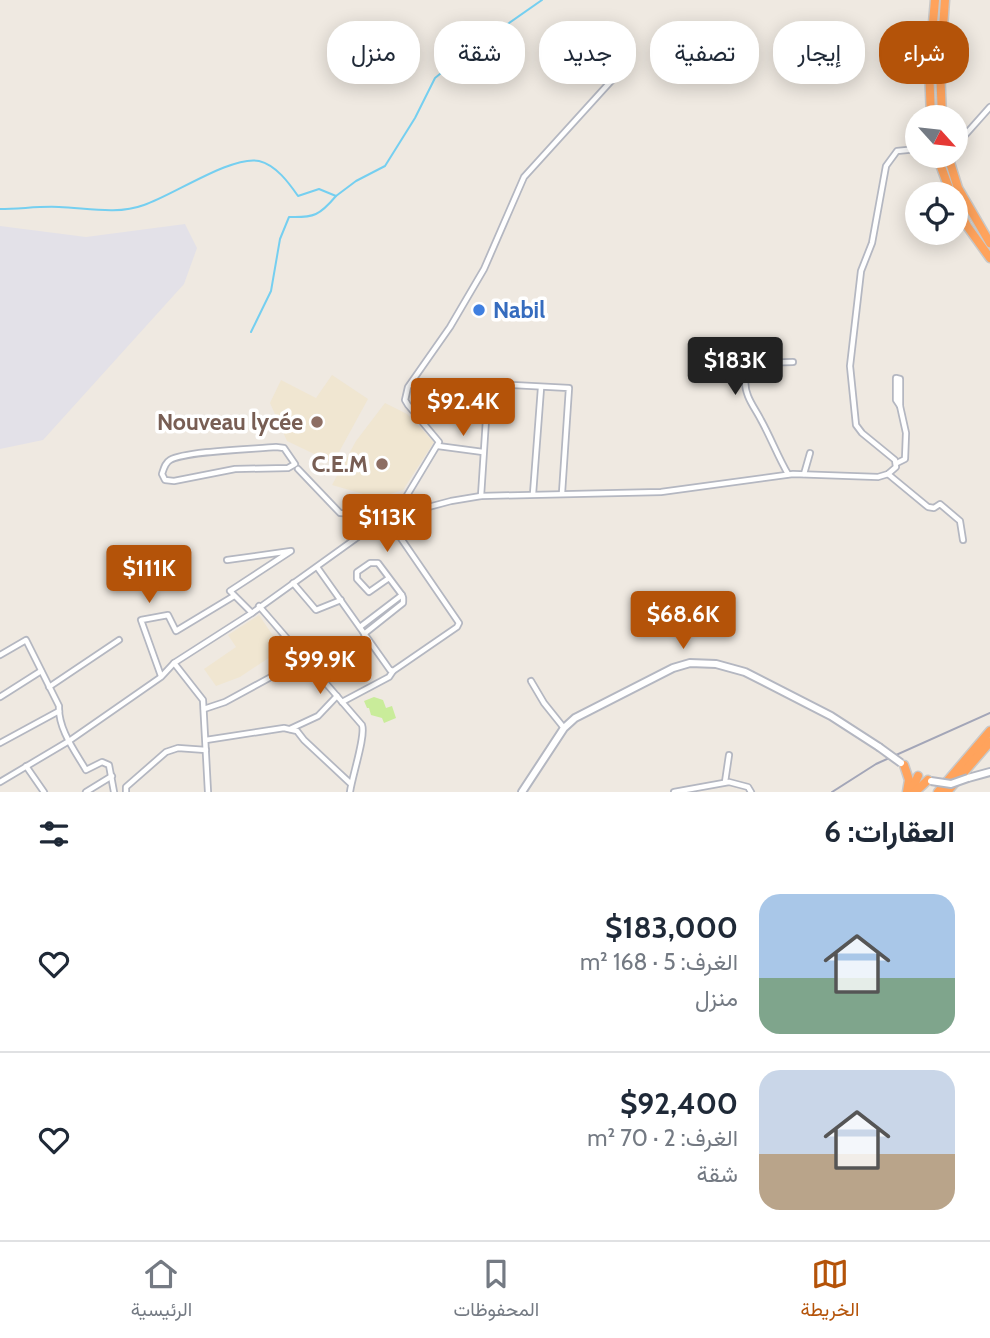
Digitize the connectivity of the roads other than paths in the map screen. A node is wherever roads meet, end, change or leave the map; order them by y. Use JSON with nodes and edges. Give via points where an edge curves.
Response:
{"nodes":[{"id":1,"x":935,"y":0,"type":"edge"},
{"id":2,"x":946,"y":0,"type":"edge"},
{"id":3,"x":608,"y":84,"type":"edge"},
{"id":4,"x":931,"y":105,"type":"edge"},
{"id":5,"x":942,"y":105,"type":"edge"},
{"id":6,"x":990,"y":107,"type":"edge"},
{"id":7,"x":968,"y":132,"type":"edge"},
{"id":8,"x":905,"y":150,"type":"edge"},
{"id":9,"x":952,"y":168,"type":"edge"},
{"id":10,"x":968,"y":227,"type":"edge"},
{"id":11,"x":990,"y":243,"type":"edge"},
{"id":12,"x":990,"y":258,"type":"edge"},
{"id":13,"x":793,"y":362,"type":"dead end"},
{"id":14,"x":541,"y":388,"type":"junction"},
{"id":15,"x":900,"y":406,"type":"junction"},
{"id":16,"x":438,"y":446,"type":"junction"},
{"id":17,"x":483,"y":452,"type":"junction"},
{"id":18,"x":810,"y":453,"type":"dead end"},
{"id":19,"x":897,"y":463,"type":"junction"},
{"id":20,"x":296,"y":466,"type":"junction"},
{"id":21,"x":788,"y":474,"type":"junction"},
{"id":22,"x":804,"y":474,"type":"junction"},
{"id":23,"x":888,"y":474,"type":"junction"},
{"id":24,"x":562,"y":493,"type":"junction"},
{"id":25,"x":533,"y":494,"type":"junction"},
{"id":26,"x":481,"y":496,"type":"junction"},
{"id":27,"x":387,"y":518,"type":"junction"},
{"id":28,"x":372,"y":525,"type":"junction"},
{"id":29,"x":963,"y":540,"type":"dead end"},
{"id":30,"x":227,"y":561,"type":"dead end"},
{"id":31,"x":317,"y":566,"type":"junction"},
{"id":32,"x":389,"y":578,"type":"junction"},
{"id":33,"x":293,"y":583,"type":"junction"},
{"id":34,"x":402,"y":595,"type":"junction"},
{"id":35,"x":234,"y":596,"type":"junction"},
{"id":36,"x":341,"y":600,"type":"junction"},
{"id":37,"x":260,"y":606,"type":"junction"},
{"id":38,"x":252,"y":613,"type":"junction"},
{"id":39,"x":360,"y":627,"type":"junction"},
{"id":40,"x":364,"y":634,"type":"junction"},
{"id":41,"x":118,"y":640,"type":"dead end"},
{"id":42,"x":0,"y":655,"type":"edge"},
{"id":43,"x":304,"y":659,"type":"junction"},
{"id":44,"x":174,"y":663,"type":"junction"},
{"id":45,"x":41,"y":671,"type":"junction"},
{"id":46,"x":393,"y":671,"type":"junction"},
{"id":47,"x":161,"y":677,"type":"junction"},
{"id":48,"x":531,"y":681,"type":"dead end"},
{"id":49,"x":49,"y":687,"type":"junction"},
{"id":50,"x":337,"y":696,"type":"junction"},
{"id":51,"x":0,"y":698,"type":"edge"},
{"id":52,"x":342,"y":702,"type":"junction"},
{"id":53,"x":204,"y":709,"type":"junction"},
{"id":54,"x":59,"y":711,"type":"junction"},
{"id":55,"x":564,"y":728,"type":"junction"},
{"id":56,"x":289,"y":730,"type":"junction"},
{"id":57,"x":990,"y":731,"type":"edge"},
{"id":58,"x":206,"y":740,"type":"junction"},
{"id":59,"x":69,"y":741,"type":"junction"},
{"id":60,"x":990,"y":742,"type":"edge"},
{"id":61,"x":0,"y":743,"type":"edge"},
{"id":62,"x":206,"y":750,"type":"junction"},
{"id":63,"x":729,"y":755,"type":"dead end"},
{"id":64,"x":972,"y":758,"type":"junction"},
{"id":65,"x":903,"y":764,"type":"junction"},
{"id":66,"x":26,"y":766,"type":"junction"},
{"id":67,"x":990,"y":772,"type":"edge"},
{"id":68,"x":112,"y":776,"type":"junction"},
{"id":69,"x":918,"y":776,"type":"junction"},
{"id":70,"x":929,"y":781,"type":"junction"},
{"id":71,"x":0,"y":782,"type":"edge"},
{"id":72,"x":725,"y":782,"type":"junction"},
{"id":73,"x":351,"y":784,"type":"junction"},
{"id":74,"x":44,"y":792,"type":"edge"},
{"id":75,"x":86,"y":792,"type":"edge"},
{"id":76,"x":114,"y":792,"type":"edge"},
{"id":77,"x":126,"y":792,"type":"edge"},
{"id":78,"x":208,"y":792,"type":"edge"},
{"id":79,"x":350,"y":792,"type":"edge"},
{"id":80,"x":523,"y":792,"type":"edge"},
{"id":81,"x":674,"y":792,"type":"edge"},
{"id":82,"x":751,"y":792,"type":"edge"},
{"id":83,"x":911,"y":792,"type":"edge"},
{"id":84,"x":938,"y":792,"type":"edge"},
{"id":85,"x":947,"y":792,"type":"edge"}],
"edges":[{"from":1,"to":4,"type":"highway"},
{"from":2,"to":5,"type":"highway"},
{"from":3,"to":16,"type":"street","via":[[524,177],[484,269],[408,387],[405,400],[438,438]]},
{"from":6,"to":7,"type":"street"},
{"from":8,"to":19,"type":"street","via":[[897,151],[886,166],[881,183],[874,235],[861,271],[850,366],[856,425]]},
{"from":9,"to":11,"type":"highway","via":[[958,188]]},
{"from":10,"to":12,"type":"highway"},
{"from":13,"to":21,"type":"street","via":[[766,362],[750,371],[746,379],[748,396]]},
{"from":14,"to":17,"type":"street","via":[[489,385]]},
{"from":14,"to":24,"type":"street","via":[[570,390]]},
{"from":14,"to":25,"type":"street"},
{"from":15,"to":15,"type":"street","via":[[900,379],[897,378],[896,400]]},
{"from":15,"to":19,"type":"street","via":[[906,444],[904,460]]},
{"from":16,"to":17,"type":"street"},
{"from":16,"to":27,"type":"street","via":[[414,487]]},
{"from":17,"to":26,"type":"street"},
{"from":18,"to":22,"type":"street"},
{"from":19,"to":23,"type":"street"},
{"from":20,"to":20,"type":"street","via":[[284,448],[276,447],[192,454],[172,459],[162,474],[165,480],[174,481],[234,469]]},
{"from":20,"to":28,"type":"street","via":[[340,513],[357,514]]},
{"from":21,"to":22,"type":"street"},
{"from":21,"to":24,"type":"street","via":[[661,492]]},
{"from":22,"to":23,"type":"street"},
{"from":23,"to":29,"type":"street","via":[[928,507],[940,504],[957,518]]},
{"from":24,"to":25,"type":"street"},
{"from":25,"to":26,"type":"street"},
{"from":26,"to":27,"type":"street"},
{"from":27,"to":28,"type":"street"},
{"from":27,"to":46,"type":"street","via":[[459,623]]},
{"from":28,"to":31,"type":"street"},
{"from":30,"to":35,"type":"street","via":[[291,551],[230,590]]},
{"from":31,"to":33,"type":"street"},
{"from":31,"to":36,"type":"street"},
{"from":32,"to":32,"type":"street","via":[[374,561],[356,576],[369,592]]},
{"from":32,"to":34,"type":"street"},
{"from":33,"to":36,"type":"street","via":[[316,610]]},
{"from":33,"to":37,"type":"street"},
{"from":34,"to":39,"type":"street"},
{"from":34,"to":40,"type":"street","via":[[403,603]]},
{"from":35,"to":38,"type":"street"},
{"from":35,"to":47,"type":"street","via":[[176,631],[168,615],[141,621]]},
{"from":36,"to":39,"type":"street"},
{"from":37,"to":38,"type":"street"},
{"from":37,"to":43,"type":"street"},
{"from":38,"to":44,"type":"street"},
{"from":39,"to":40,"type":"street"},
{"from":40,"to":46,"type":"street"},
{"from":41,"to":49,"type":"street"},
{"from":42,"to":45,"type":"street","via":[[26,640]]},
{"from":43,"to":50,"type":"street"},
{"from":43,"to":53,"type":"street"},
{"from":44,"to":47,"type":"street"},
{"from":44,"to":53,"type":"street","via":[[203,700]]},
{"from":45,"to":49,"type":"street"},
{"from":45,"to":51,"type":"street"},
{"from":46,"to":52,"type":"street"},
{"from":47,"to":59,"type":"street"},
{"from":48,"to":55,"type":"street"},
{"from":49,"to":54,"type":"street"},
{"from":50,"to":52,"type":"street"},
{"from":50,"to":56,"type":"street","via":[[317,716]]},
{"from":52,"to":73,"type":"street","via":[[364,730]]},
{"from":53,"to":58,"type":"street"},
{"from":54,"to":59,"type":"street"},
{"from":54,"to":61,"type":"street"},
{"from":55,"to":65,"type":"main road","bridge":true,"via":[[673,668],[716,664],[788,693]]},
{"from":55,"to":80,"type":"main road"},
{"from":56,"to":58,"type":"street"},
{"from":56,"to":73,"type":"street","via":[[297,732]]},
{"from":57,"to":64,"type":"highway"},
{"from":58,"to":62,"type":"street"},
{"from":59,"to":66,"type":"street"},
{"from":59,"to":68,"type":"street","via":[[86,770],[103,762]]},
{"from":60,"to":64,"type":"highway"},
{"from":62,"to":77,"type":"street","via":[[166,752],[126,787]]},
{"from":62,"to":78,"type":"street"},
{"from":63,"to":72,"type":"street"},
{"from":64,"to":84,"type":"highway"},
{"from":64,"to":85,"type":"highway"},
{"from":65,"to":69,"type":"main road"},
{"from":65,"to":83,"type":"highway"},
{"from":66,"to":71,"type":"street"},
{"from":66,"to":74,"type":"street"},
{"from":67,"to":70,"type":"main road","bridge":true,"via":[[951,784]]},
{"from":68,"to":75,"type":"street"},
{"from":68,"to":76,"type":"street"},
{"from":69,"to":70,"type":"main road"},
{"from":69,"to":83,"type":"highway"},
{"from":70,"to":83,"type":"highway"},
{"from":72,"to":81,"type":"street"},
{"from":72,"to":82,"type":"street","via":[[748,787]]},
{"from":73,"to":79,"type":"street"}]}
